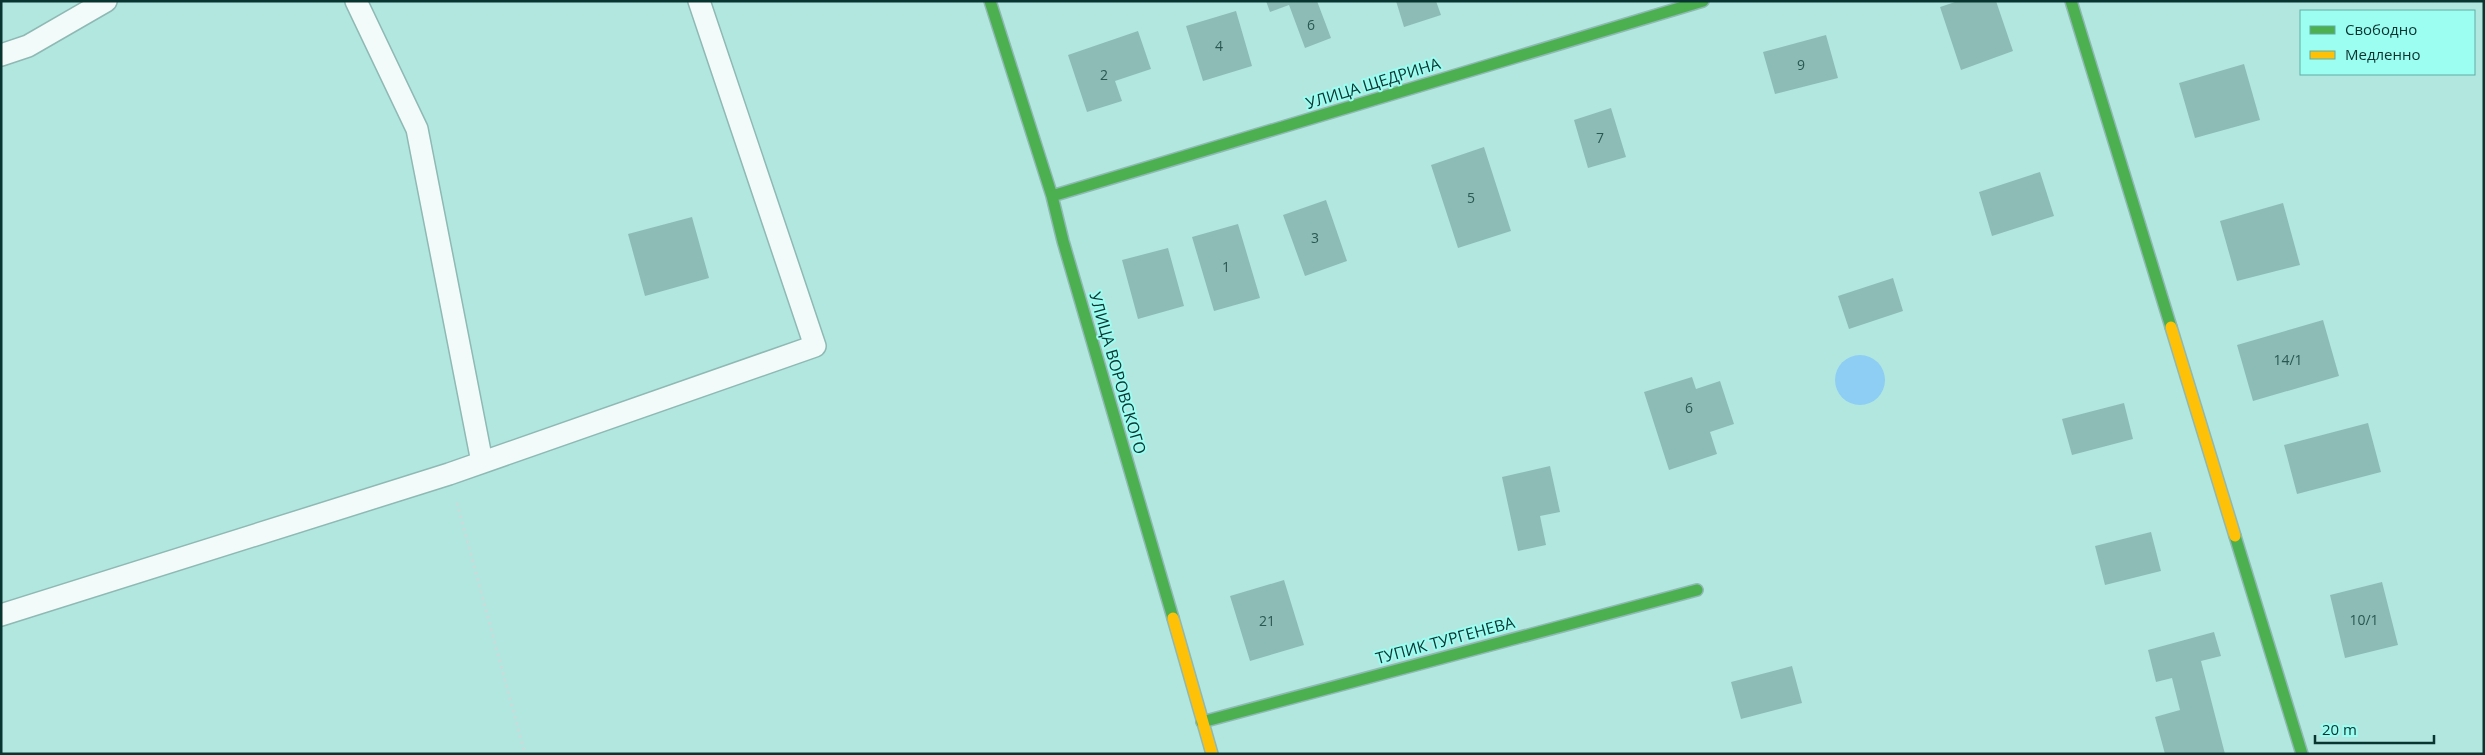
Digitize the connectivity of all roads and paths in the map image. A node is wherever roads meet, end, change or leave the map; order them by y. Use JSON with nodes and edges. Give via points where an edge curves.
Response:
{"nodes":[{"id":1,"x":106,"y":1,"type":"edge"},
{"id":2,"x":356,"y":1,"type":"edge"},
{"id":3,"x":699,"y":1,"type":"edge"},
{"id":4,"x":990,"y":1,"type":"edge"},
{"id":5,"x":1703,"y":1,"type":"edge"},
{"id":6,"x":2071,"y":1,"type":"edge"},
{"id":7,"x":1,"y":55,"type":"edge"},
{"id":8,"x":1052,"y":196,"type":"junction"},
{"id":9,"x":482,"y":462,"type":"junction"},
{"id":10,"x":449,"y":474,"type":"junction"},
{"id":11,"x":1697,"y":590,"type":"dead end"},
{"id":12,"x":1,"y":615,"type":"edge"},
{"id":13,"x":1202,"y":722,"type":"junction"},
{"id":14,"x":525,"y":754,"type":"edge"},
{"id":15,"x":1212,"y":754,"type":"edge"},
{"id":16,"x":2302,"y":754,"type":"edge"}],
"edges":[{"from":1,"to":7,"type":"lane","via":[[28,46]]},
{"from":2,"to":9,"type":"lane","via":[[417,129]]},
{"from":3,"to":9,"type":"lane","via":[[815,346]]},
{"from":4,"to":8,"type":"street","name":"УЛИЦА ВОРОВСКОГО"},
{"from":5,"to":8,"type":"street","name":"УЛИЦА ЩЕДРИНА"},
{"from":6,"to":16,"type":"street"},
{"from":8,"to":13,"type":"street","name":"УЛИЦА ВОРОВСКОГО"},
{"from":9,"to":10,"type":"lane"},
{"from":10,"to":12,"type":"lane"},
{"from":10,"to":14,"type":"path"},
{"from":11,"to":13,"type":"street","name":"ТУПИК ТУРГЕНЕВА"},
{"from":13,"to":15,"type":"street","name":"УЛИЦА ВОРОВСКОГО"}]}
